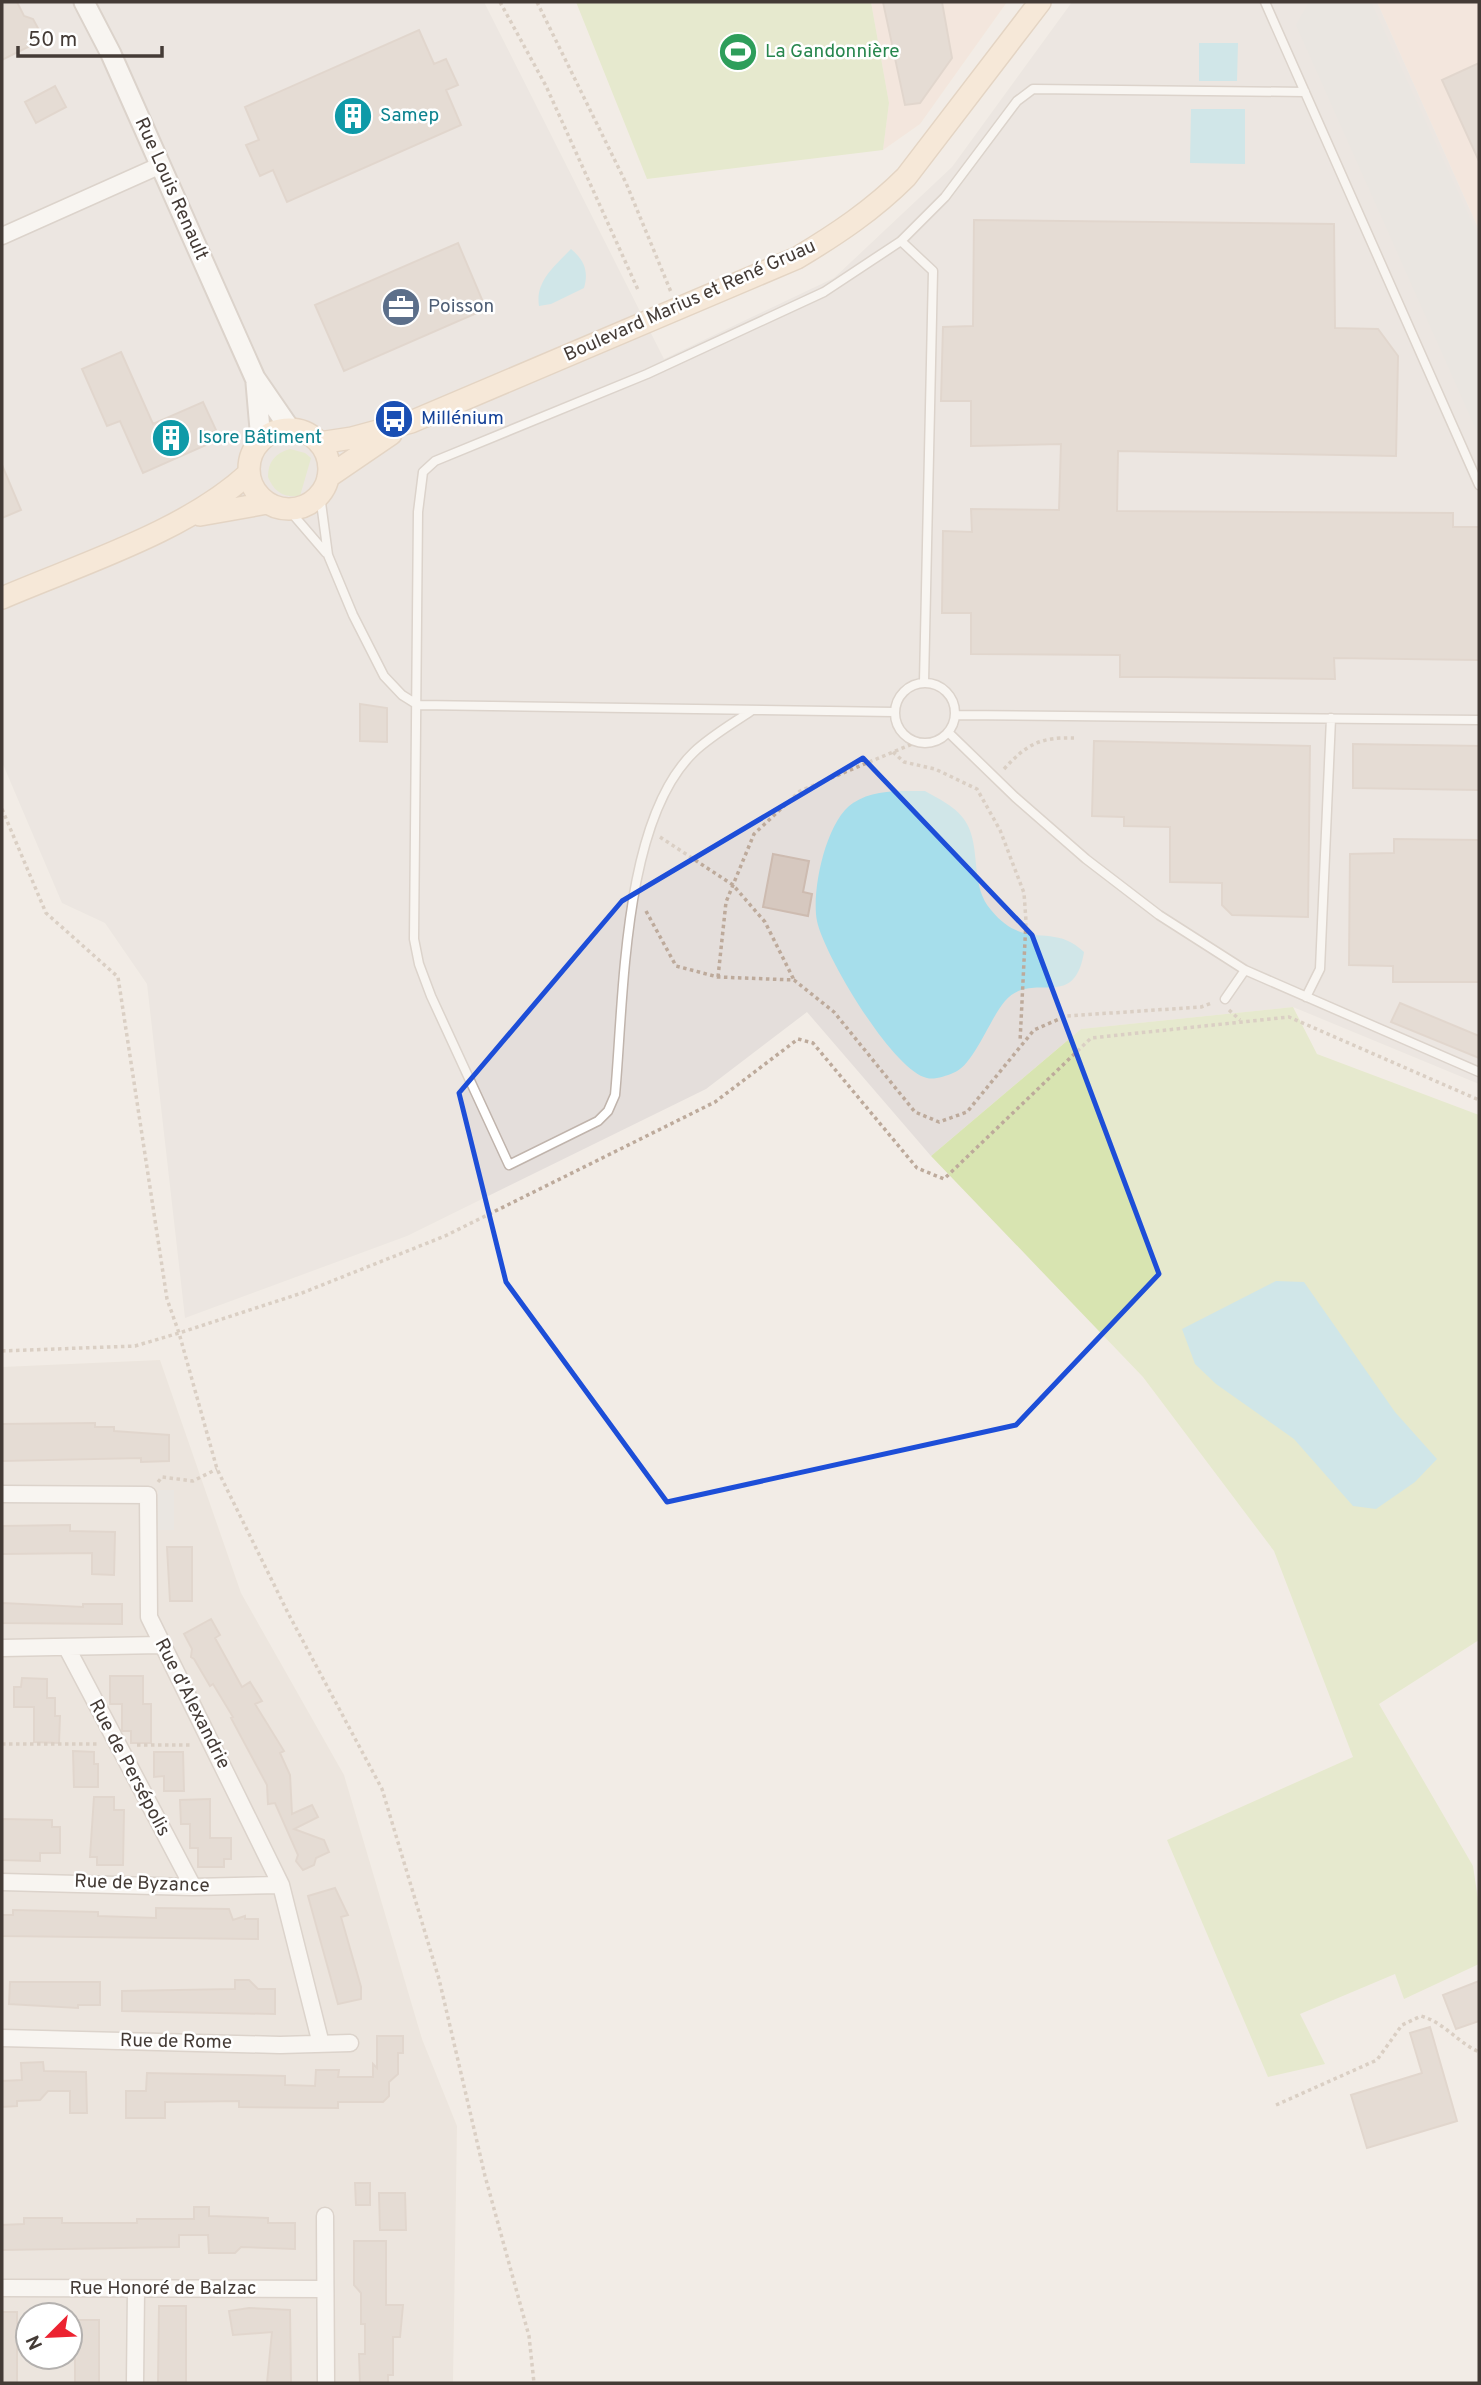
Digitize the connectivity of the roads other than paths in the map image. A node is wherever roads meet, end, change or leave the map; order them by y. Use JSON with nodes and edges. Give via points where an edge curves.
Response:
{"nodes":[{"id":1,"x":84,"y":2,"type":"edge"},
{"id":2,"x":1040,"y":2,"type":"edge"},
{"id":3,"x":1265,"y":2,"type":"edge"},
{"id":4,"x":1305,"y":92,"type":"junction"},
{"id":5,"x":161,"y":165,"type":"junction"},
{"id":6,"x":2,"y":236,"type":"edge"},
{"id":7,"x":901,"y":241,"type":"junction"},
{"id":8,"x":256,"y":378,"type":"junction"},
{"id":9,"x":411,"y":422,"type":"junction"},
{"id":10,"x":290,"y":429,"type":"junction"},
{"id":11,"x":261,"y":441,"type":"junction"},
{"id":12,"x":319,"y":443,"type":"junction"},
{"id":13,"x":249,"y":473,"type":"junction"},
{"id":14,"x":1479,"y":485,"type":"edge"},
{"id":15,"x":324,"y":486,"type":"junction"},
{"id":16,"x":267,"y":503,"type":"junction"},
{"id":17,"x":289,"y":510,"type":"junction"},
{"id":18,"x":191,"y":516,"type":"junction"},
{"id":19,"x":328,"y":555,"type":"junction"},
{"id":20,"x":2,"y":598,"type":"edge"},
{"id":21,"x":924,"y":682,"type":"junction"},
{"id":22,"x":418,"y":705,"type":"junction"},
{"id":23,"x":751,"y":711,"type":"junction"},
{"id":24,"x":894,"y":712,"type":"junction"},
{"id":25,"x":955,"y":715,"type":"junction"},
{"id":26,"x":1331,"y":718,"type":"junction"},
{"id":27,"x":1479,"y":720,"type":"edge"},
{"id":28,"x":948,"y":732,"type":"junction"},
{"id":29,"x":1245,"y":970,"type":"junction"},
{"id":30,"x":1306,"y":997,"type":"junction"},
{"id":31,"x":1225,"y":999,"type":"road end"},
{"id":32,"x":1479,"y":1072,"type":"edge"},
{"id":33,"x":2,"y":1493,"type":"edge"},
{"id":34,"x":161,"y":1645,"type":"junction"},
{"id":35,"x":2,"y":1648,"type":"edge"},
{"id":36,"x":67,"y":1648,"type":"junction"},
{"id":37,"x":2,"y":1882,"type":"edge"},
{"id":38,"x":281,"y":1885,"type":"junction"},
{"id":39,"x":193,"y":1887,"type":"junction"},
{"id":40,"x":2,"y":2038,"type":"edge"},
{"id":41,"x":350,"y":2043,"type":"dead end"},
{"id":42,"x":321,"y":2044,"type":"junction"},
{"id":43,"x":325,"y":2216,"type":"dead end"},
{"id":44,"x":2,"y":2287,"type":"edge"},
{"id":45,"x":136,"y":2289,"type":"junction"},
{"id":46,"x":324,"y":2289,"type":"junction"},
{"id":47,"x":135,"y":2383,"type":"edge"},
{"id":48,"x":326,"y":2383,"type":"edge"}],
"edges":[{"from":1,"to":5,"type":"street","name":"Rue Louis Renault"},
{"from":2,"to":9,"type":"main road","name":"Boulevard Marius et René Gruau","via":[[906,177],[849,226],[797,258]]},
{"from":3,"to":4,"type":"lane"},
{"from":4,"to":7,"type":"lane","via":[[1033,89],[1017,101],[945,197]]},
{"from":4,"to":14,"type":"lane"},
{"from":5,"to":6,"type":"street"},
{"from":5,"to":8,"type":"street","name":"Rue Louis Renault"},
{"from":7,"to":21,"type":"lane","via":[[933,271]]},
{"from":7,"to":22,"type":"lane","via":[[824,292],[647,374],[435,461],[423,472],[418,512]]},
{"from":8,"to":10,"type":"street","name":"Rue Louis Renault"},
{"from":8,"to":11,"type":"street","name":"Rue Louis Renault"},
{"from":9,"to":12,"type":"main road","name":"Boulevard Marius et René Gruau"},
{"from":9,"to":15,"type":"main road","name":"Boulevard Marius et René Gruau"},
{"from":10,"to":11,"type":"main road"},
{"from":10,"to":12,"type":"main road"},
{"from":11,"to":13,"type":"main road","via":[[251,456]]},
{"from":12,"to":15,"type":"main road","via":[[329,465]]},
{"from":13,"to":16,"type":"main road"},
{"from":13,"to":18,"type":"main road"},
{"from":15,"to":17,"type":"main road","via":[[301,508]]},
{"from":15,"to":19,"type":"lane"},
{"from":16,"to":17,"type":"main road"},
{"from":16,"to":18,"type":"main road"},
{"from":17,"to":19,"type":"lane"},
{"from":18,"to":20,"type":"main road"},
{"from":19,"to":22,"type":"lane","via":[[384,677]]},
{"from":21,"to":24,"type":"lane","via":[[906,688]]},
{"from":21,"to":25,"type":"lane","via":[[943,688]]},
{"from":22,"to":23,"type":"lane"},
{"from":22,"to":23,"type":"lane","via":[[414,939],[419,964],[509,1165],[598,1121],[608,1111],[615,1095],[635,877],[649,829],[671,783],[694,752]]},
{"from":23,"to":24,"type":"lane"},
{"from":24,"to":28,"type":"lane","via":[[900,731],[917,742],[934,742]]},
{"from":25,"to":26,"type":"lane"},
{"from":25,"to":28,"type":"lane"},
{"from":26,"to":27,"type":"lane"},
{"from":26,"to":30,"type":"lane","via":[[1321,969]]},
{"from":28,"to":29,"type":"lane","via":[[1117,883]]},
{"from":29,"to":30,"type":"lane"},
{"from":29,"to":31,"type":"lane"},
{"from":30,"to":32,"type":"lane"},
{"from":33,"to":34,"type":"street","name":"Rue d'Alexandrie","via":[[148,1495],[149,1617]]},
{"from":34,"to":36,"type":"street"},
{"from":34,"to":38,"type":"street","name":"Rue d'Alexandrie"},
{"from":35,"to":36,"type":"street"},
{"from":36,"to":39,"type":"street","name":"Rue de Persépolis"},
{"from":37,"to":39,"type":"street","name":"Rue de Byzance"},
{"from":38,"to":39,"type":"street","name":"Rue de Byzance"},
{"from":38,"to":42,"type":"street","name":"Rue d'Alexandrie"},
{"from":40,"to":42,"type":"street","name":"Rue de Rome"},
{"from":41,"to":42,"type":"street","name":"Rue de Rome"},
{"from":43,"to":46,"type":"street"},
{"from":44,"to":45,"type":"street","name":"Rue Honoré de Balzac"},
{"from":45,"to":46,"type":"street","name":"Rue Honoré de Balzac"},
{"from":45,"to":47,"type":"street"},
{"from":46,"to":48,"type":"street"}]}
